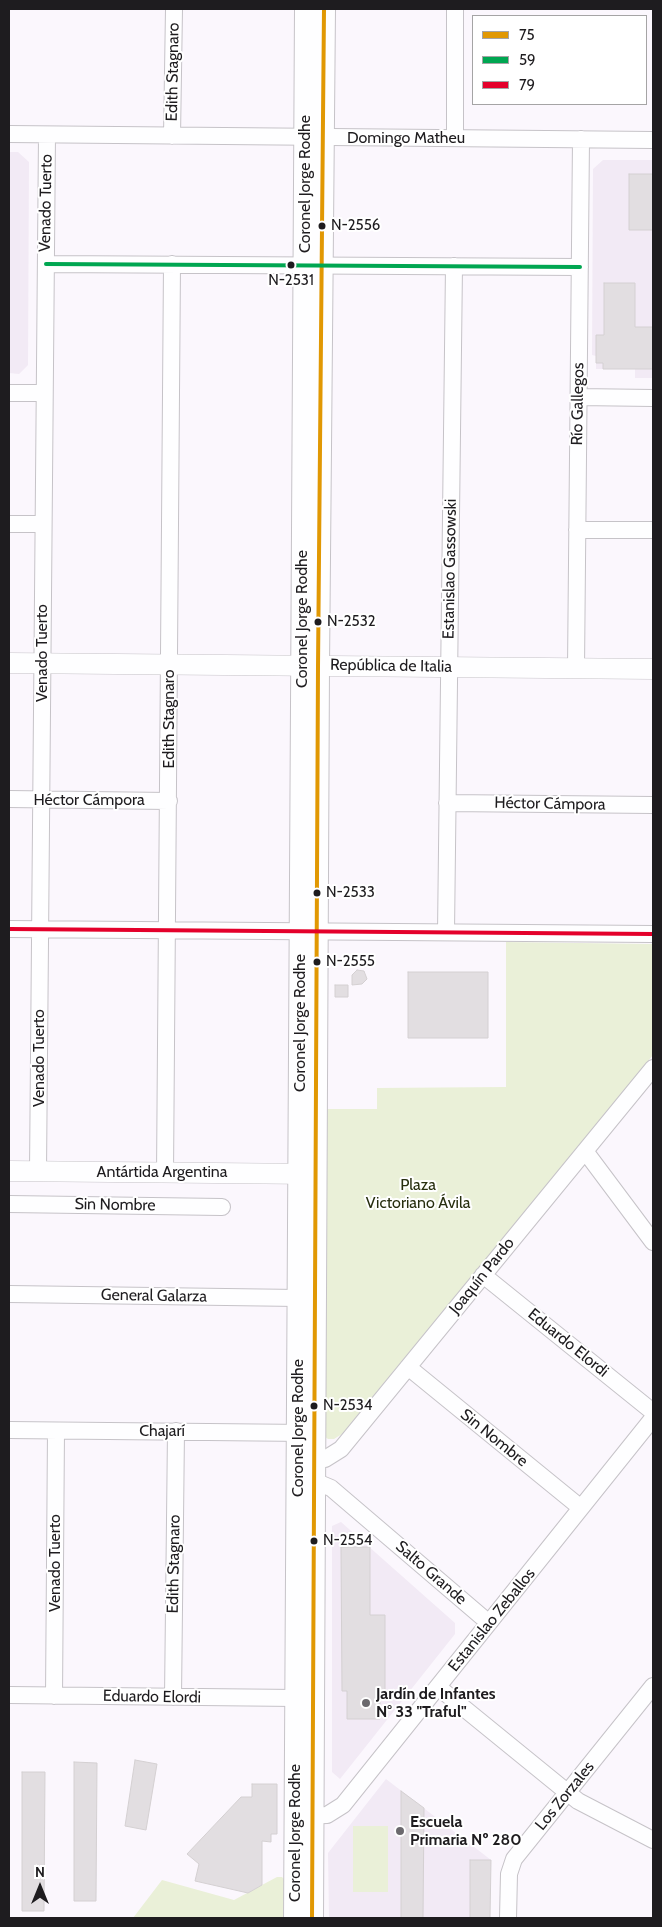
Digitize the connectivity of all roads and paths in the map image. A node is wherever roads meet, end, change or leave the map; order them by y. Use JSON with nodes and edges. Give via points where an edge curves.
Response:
{"nodes":[{"id":1,"x":174,"y":9,"type":"edge"},
{"id":2,"x":306,"y":9,"type":"edge"},
{"id":3,"x":324,"y":9,"type":"edge"},
{"id":4,"x":455,"y":9,"type":"edge"},
{"id":5,"x":9,"y":134,"type":"edge"},
{"id":6,"x":47,"y":135,"type":"junction"},
{"id":7,"x":172,"y":136,"type":"junction"},
{"id":8,"x":314,"y":137,"type":"junction"},
{"id":9,"x":455,"y":138,"type":"junction"},
{"id":10,"x":581,"y":139,"type":"junction"},
{"id":11,"x":653,"y":140,"type":"edge"},
{"id":12,"x":46,"y":264,"type":"junction"},
{"id":13,"x":172,"y":264,"type":"junction"},
{"id":14,"x":313,"y":265,"type":"junction"},
{"id":15,"x":454,"y":266,"type":"junction"},
{"id":16,"x":580,"y":267,"type":"junction"},
{"id":17,"x":9,"y":393,"type":"edge"},
{"id":18,"x":44,"y":394,"type":"junction"},
{"id":19,"x":578,"y":397,"type":"junction"},
{"id":20,"x":653,"y":398,"type":"edge"},
{"id":21,"x":9,"y":524,"type":"edge"},
{"id":22,"x":43,"y":524,"type":"junction"},
{"id":23,"x":577,"y":530,"type":"junction"},
{"id":24,"x":653,"y":530,"type":"edge"},
{"id":25,"x":9,"y":663,"type":"edge"},
{"id":26,"x":42,"y":664,"type":"junction"},
{"id":27,"x":170,"y":664,"type":"junction"},
{"id":28,"x":310,"y":666,"type":"junction"},
{"id":29,"x":449,"y":667,"type":"junction"},
{"id":30,"x":576,"y":668,"type":"junction"},
{"id":31,"x":653,"y":669,"type":"edge"},
{"id":32,"x":9,"y":799,"type":"edge"},
{"id":33,"x":41,"y":800,"type":"junction"},
{"id":34,"x":169,"y":800,"type":"junction"},
{"id":35,"x":447,"y":803,"type":"junction"},
{"id":36,"x":653,"y":805,"type":"edge"},
{"id":37,"x":9,"y":929,"type":"edge"},
{"id":38,"x":40,"y":929,"type":"junction"},
{"id":39,"x":167,"y":930,"type":"junction"},
{"id":40,"x":309,"y":931,"type":"junction"},
{"id":41,"x":446,"y":932,"type":"junction"},
{"id":42,"x":653,"y":934,"type":"edge"},
{"id":43,"x":653,"y":1068,"type":"edge"},
{"id":44,"x":585,"y":1151,"type":"junction"},
{"id":45,"x":9,"y":1171,"type":"edge"},
{"id":46,"x":38,"y":1171,"type":"junction"},
{"id":47,"x":165,"y":1172,"type":"junction"},
{"id":48,"x":307,"y":1174,"type":"junction"},
{"id":49,"x":9,"y":1204,"type":"edge"},
{"id":50,"x":222,"y":1207,"type":"dead end"},
{"id":51,"x":653,"y":1242,"type":"edge"},
{"id":52,"x":483,"y":1275,"type":"junction"},
{"id":53,"x":9,"y":1294,"type":"edge"},
{"id":54,"x":298,"y":1298,"type":"junction"},
{"id":55,"x":408,"y":1367,"type":"junction"},
{"id":56,"x":653,"y":1412,"type":"edge"},
{"id":57,"x":653,"y":1418,"type":"edge"},
{"id":58,"x":9,"y":1430,"type":"edge"},
{"id":59,"x":56,"y":1430,"type":"junction"},
{"id":60,"x":176,"y":1432,"type":"junction"},
{"id":61,"x":306,"y":1433,"type":"junction"},
{"id":62,"x":306,"y":1460,"type":"junction"},
{"id":63,"x":306,"y":1483,"type":"junction"},
{"id":64,"x":581,"y":1508,"type":"junction"},
{"id":65,"x":489,"y":1623,"type":"junction"},
{"id":66,"x":653,"y":1686,"type":"edge"},
{"id":67,"x":438,"y":1687,"type":"junction"},
{"id":68,"x":9,"y":1695,"type":"edge"},
{"id":69,"x":54,"y":1696,"type":"junction"},
{"id":70,"x":173,"y":1697,"type":"junction"},
{"id":71,"x":296,"y":1698,"type":"junction"},
{"id":72,"x":567,"y":1793,"type":"junction"},
{"id":73,"x":304,"y":1816,"type":"junction"},
{"id":74,"x":653,"y":1840,"type":"edge"},
{"id":75,"x":295,"y":1918,"type":"edge"},
{"id":76,"x":312,"y":1918,"type":"edge"},
{"id":77,"x":508,"y":1918,"type":"edge"}],
"edges":[{"from":1,"to":7,"type":"street","name":"Edith Stagnaro"},
{"from":2,"to":8,"type":"main road","name":"Coronel Jorge Rodhe"},
{"from":3,"to":8,"type":"main road","name":"Coronel Jorge Rodhe"},
{"from":4,"to":9,"type":"street"},
{"from":5,"to":6,"type":"street","name":"Domingo Matheu"},
{"from":6,"to":7,"type":"street","name":"Domingo Matheu"},
{"from":6,"to":12,"type":"street","name":"Venado Tuerto"},
{"from":7,"to":8,"type":"street","name":"Domingo Matheu"},
{"from":8,"to":9,"type":"street","name":"Domingo Matheu"},
{"from":8,"to":14,"type":"main road","name":"Coronel Jorge Rodhe"},
{"from":9,"to":10,"type":"street","name":"Domingo Matheu"},
{"from":10,"to":11,"type":"street","name":"Domingo Matheu"},
{"from":10,"to":16,"type":"street","name":"Río Gallegos"},
{"from":12,"to":13,"type":"street"},
{"from":12,"to":18,"type":"street","name":"Venado Tuerto"},
{"from":13,"to":14,"type":"street"},
{"from":13,"to":27,"type":"street","name":"Edith Stagnaro"},
{"from":14,"to":15,"type":"street"},
{"from":14,"to":28,"type":"main road","name":"Coronel Jorge Rodhe"},
{"from":15,"to":16,"type":"street"},
{"from":15,"to":29,"type":"street","name":"Estanislao Gassowski"},
{"from":16,"to":19,"type":"street","name":"Río Gallegos"},
{"from":17,"to":18,"type":"street"},
{"from":18,"to":22,"type":"street","name":"Venado Tuerto"},
{"from":19,"to":20,"type":"street"},
{"from":19,"to":23,"type":"street","name":"Río Gallegos"},
{"from":21,"to":22,"type":"street"},
{"from":22,"to":26,"type":"street","name":"Venado Tuerto"},
{"from":23,"to":24,"type":"street"},
{"from":23,"to":30,"type":"street","name":"Río Gallegos"},
{"from":25,"to":26,"type":"street","name":"República de Italia"},
{"from":26,"to":27,"type":"street","name":"República de Italia"},
{"from":26,"to":33,"type":"street","name":"Venado Tuerto"},
{"from":27,"to":28,"type":"street","name":"República de Italia"},
{"from":27,"to":34,"type":"street","name":"Edith Stagnaro"},
{"from":28,"to":29,"type":"street","name":"República de Italia"},
{"from":28,"to":40,"type":"main road","name":"Coronel Jorge Rodhe"},
{"from":29,"to":30,"type":"street","name":"República de Italia"},
{"from":29,"to":35,"type":"street","name":"Estanislao Gassowski"},
{"from":30,"to":31,"type":"street","name":"República de Italia"},
{"from":32,"to":33,"type":"street","name":"Héctor Cámpora"},
{"from":33,"to":34,"type":"street","name":"Héctor Cámpora"},
{"from":33,"to":38,"type":"street","name":"Venado Tuerto"},
{"from":34,"to":39,"type":"street","name":"Edith Stagnaro"},
{"from":35,"to":36,"type":"street","name":"Héctor Cámpora"},
{"from":35,"to":41,"type":"street","name":"Estanislao Gassowski"},
{"from":37,"to":38,"type":"street"},
{"from":38,"to":39,"type":"street"},
{"from":38,"to":46,"type":"street","name":"Venado Tuerto"},
{"from":39,"to":40,"type":"street"},
{"from":39,"to":47,"type":"street","name":"Edith Stagnaro"},
{"from":40,"to":41,"type":"street"},
{"from":40,"to":48,"type":"main road","name":"Coronel Jorge Rodhe"},
{"from":41,"to":42,"type":"street"},
{"from":43,"to":44,"type":"street","name":"Joaquín Pardo"},
{"from":44,"to":51,"type":"street"},
{"from":44,"to":52,"type":"street","name":"Joaquín Pardo"},
{"from":45,"to":46,"type":"street","name":"Antártida Argentina"},
{"from":46,"to":47,"type":"street","name":"Antártida Argentina"},
{"from":47,"to":48,"type":"street","name":"Antártida Argentina"},
{"from":48,"to":54,"type":"main road","name":"Coronel Jorge Rodhe"},
{"from":48,"to":61,"type":"main road","name":"Coronel Jorge Rodhe"},
{"from":49,"to":50,"type":"street","name":"Sin Nombre"},
{"from":52,"to":55,"type":"street","name":"Joaquín Pardo"},
{"from":52,"to":56,"type":"street","name":"Eduardo Elordi"},
{"from":53,"to":54,"type":"street","name":"General Galarza"},
{"from":54,"to":61,"type":"main road","name":"Coronel Jorge Rodhe"},
{"from":55,"to":62,"type":"street","name":"Joaquín Pardo","via":[[338,1452],[330,1458]]},
{"from":55,"to":64,"type":"street","name":"Sin Nombre"},
{"from":57,"to":64,"type":"street","name":"Estanislao Zeballos"},
{"from":58,"to":59,"type":"street","name":"Chajarí"},
{"from":59,"to":60,"type":"street","name":"Chajarí"},
{"from":59,"to":69,"type":"street","name":"Venado Tuerto"},
{"from":60,"to":61,"type":"street","name":"Chajarí"},
{"from":60,"to":70,"type":"street","name":"Edith Stagnaro"},
{"from":61,"to":62,"type":"main road","name":"Coronel Jorge Rodhe"},
{"from":62,"to":63,"type":"main road","name":"Coronel Jorge Rodhe"},
{"from":63,"to":65,"type":"street","name":"Salto Grande","via":[[324,1484],[335,1491]]},
{"from":63,"to":71,"type":"main road","name":"Coronel Jorge Rodhe"},
{"from":63,"to":73,"type":"main road","name":"Coronel Jorge Rodhe"},
{"from":64,"to":65,"type":"street","name":"Estanislao Zeballos"},
{"from":65,"to":67,"type":"street","name":"Estanislao Zeballos"},
{"from":66,"to":72,"type":"street","name":"Los Zorzales"},
{"from":67,"to":72,"type":"street"},
{"from":67,"to":73,"type":"street","name":"Estanislao Zeballos","via":[[343,1805],[327,1815]]},
{"from":68,"to":69,"type":"street","name":"Eduardo Elordi"},
{"from":69,"to":70,"type":"street","name":"Eduardo Elordi"},
{"from":70,"to":71,"type":"street","name":"Eduardo Elordi"},
{"from":71,"to":73,"type":"main road","name":"Coronel Jorge Rodhe"},
{"from":72,"to":74,"type":"street","via":[[590,1809]]},
{"from":72,"to":77,"type":"street","name":"Los Zorzales","via":[[514,1860],[509,1874]]},
{"from":73,"to":75,"type":"main road","name":"Coronel Jorge Rodhe"},
{"from":73,"to":76,"type":"main road","name":"Coronel Jorge Rodhe"}]}
